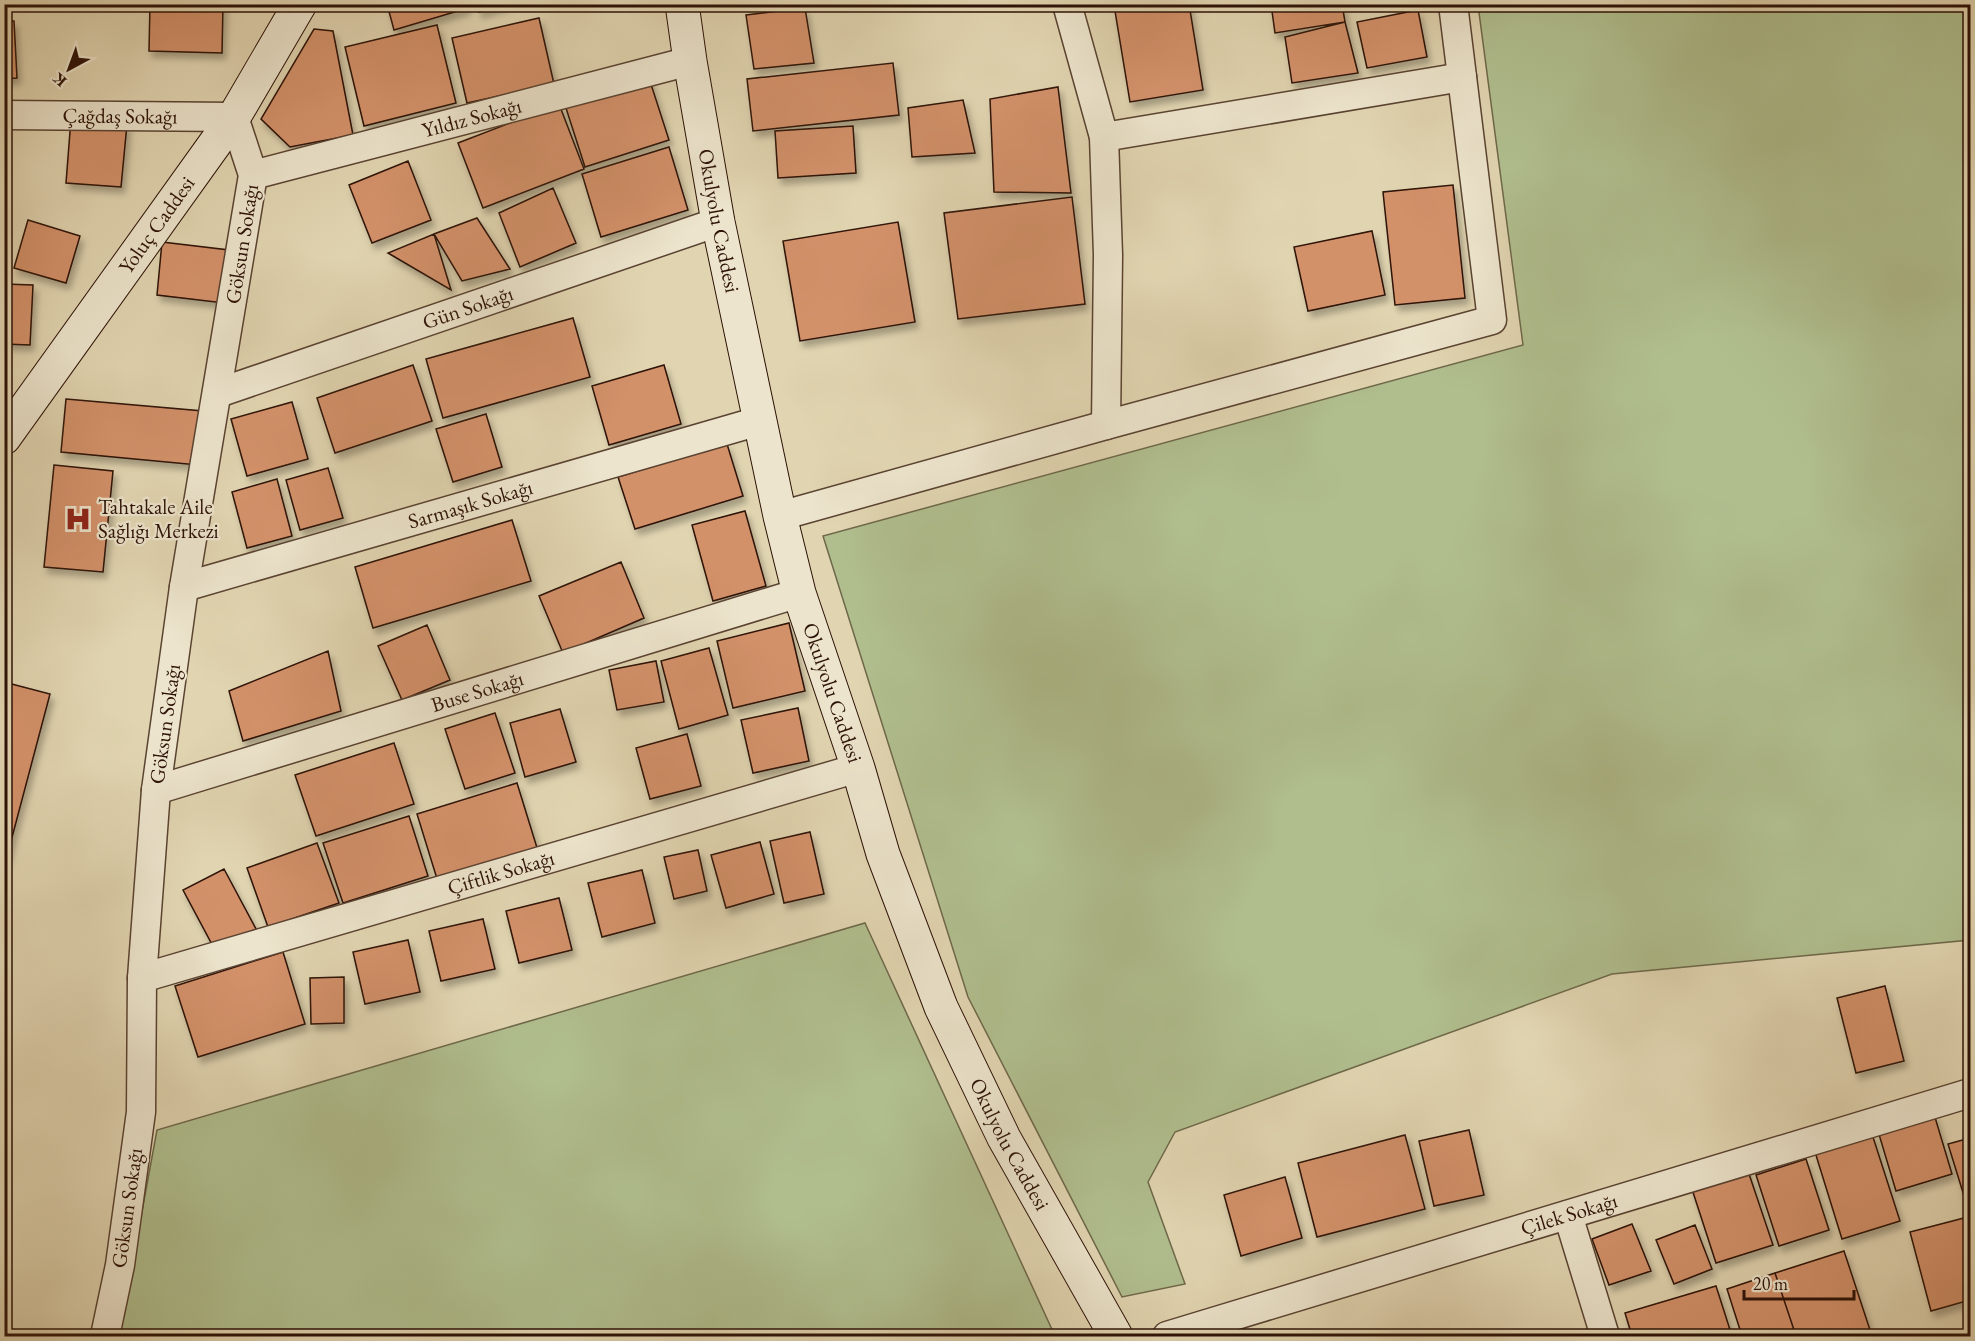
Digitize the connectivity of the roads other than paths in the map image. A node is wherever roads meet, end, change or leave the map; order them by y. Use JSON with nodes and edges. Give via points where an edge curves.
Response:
{"nodes":[{"id":1,"x":300,"y":4,"type":"edge"},
{"id":2,"x":682,"y":4,"type":"edge"},
{"id":3,"x":1067,"y":4,"type":"edge"},
{"id":4,"x":1453,"y":4,"type":"edge"},
{"id":5,"x":690,"y":61,"type":"junction"},
{"id":6,"x":1462,"y":77,"type":"junction"},
{"id":7,"x":4,"y":115,"type":"edge"},
{"id":8,"x":234,"y":117,"type":"junction"},
{"id":9,"x":1104,"y":137,"type":"junction"},
{"id":10,"x":254,"y":175,"type":"junction"},
{"id":11,"x":718,"y":222,"type":"junction"},
{"id":12,"x":218,"y":393,"type":"junction"},
{"id":13,"x":759,"y":421,"type":"junction"},
{"id":14,"x":1106,"y":425,"type":"junction"},
{"id":15,"x":4,"y":438,"type":"edge"},
{"id":16,"x":780,"y":516,"type":"junction"},
{"id":17,"x":184,"y":587,"type":"junction"},
{"id":18,"x":799,"y":593,"type":"junction"},
{"id":19,"x":858,"y":768,"type":"junction"},
{"id":20,"x":156,"y":790,"type":"junction"},
{"id":21,"x":142,"y":978,"type":"junction"},
{"id":22,"x":1971,"y":1093,"type":"edge"},
{"id":23,"x":1568,"y":1215,"type":"junction"},
{"id":24,"x":105,"y":1336,"type":"edge"},
{"id":25,"x":1116,"y":1336,"type":"edge"},
{"id":26,"x":1167,"y":1336,"type":"edge"},
{"id":27,"x":1605,"y":1336,"type":"edge"}],
"edges":[{"from":1,"to":8,"type":"street","name":"Yoluç Caddesi"},
{"from":2,"to":5,"type":"street","name":"Okulyolu Caddesi"},
{"from":3,"to":9,"type":"street"},
{"from":4,"to":6,"type":"street"},
{"from":5,"to":10,"type":"street","name":"Yıldız Sokağı"},
{"from":5,"to":11,"type":"street","name":"Okulyolu Caddesi"},
{"from":6,"to":9,"type":"street"},
{"from":6,"to":14,"type":"street","via":[[1492,320]]},
{"from":7,"to":8,"type":"street","name":"Çağdaş Sokağı"},
{"from":8,"to":10,"type":"street","name":"Göksun Sokağı"},
{"from":8,"to":15,"type":"street","name":"Yoluç Caddesi"},
{"from":9,"to":14,"type":"street","via":[[1108,255]]},
{"from":10,"to":12,"type":"street","name":"Göksun Sokağı"},
{"from":11,"to":12,"type":"street","name":"Gün Sokağı"},
{"from":11,"to":13,"type":"street","name":"Okulyolu Caddesi"},
{"from":12,"to":17,"type":"street","name":"Göksun Sokağı"},
{"from":13,"to":16,"type":"street","name":"Okulyolu Caddesi"},
{"from":13,"to":17,"type":"street","name":"Sarmaşık Sokağı"},
{"from":14,"to":16,"type":"street"},
{"from":16,"to":18,"type":"street","name":"Okulyolu Caddesi"},
{"from":17,"to":20,"type":"street","name":"Göksun Sokağı"},
{"from":18,"to":19,"type":"street","name":"Okulyolu Caddesi"},
{"from":18,"to":20,"type":"street","name":"Buse Sokağı"},
{"from":19,"to":21,"type":"street","name":"Çiftlik Sokağı"},
{"from":19,"to":25,"type":"street","name":"Okulyolu Caddesi","via":[[883,854],[941,1007],[1004,1138]]},
{"from":20,"to":21,"type":"street","name":"Göksun Sokağı"},
{"from":21,"to":24,"type":"street","name":"Göksun Sokağı","via":[[141,1113],[120,1265]]},
{"from":22,"to":23,"type":"street","name":"Çilek Sokağı"},
{"from":23,"to":26,"type":"street","name":"Çilek Sokağı"},
{"from":23,"to":27,"type":"street"}]}
